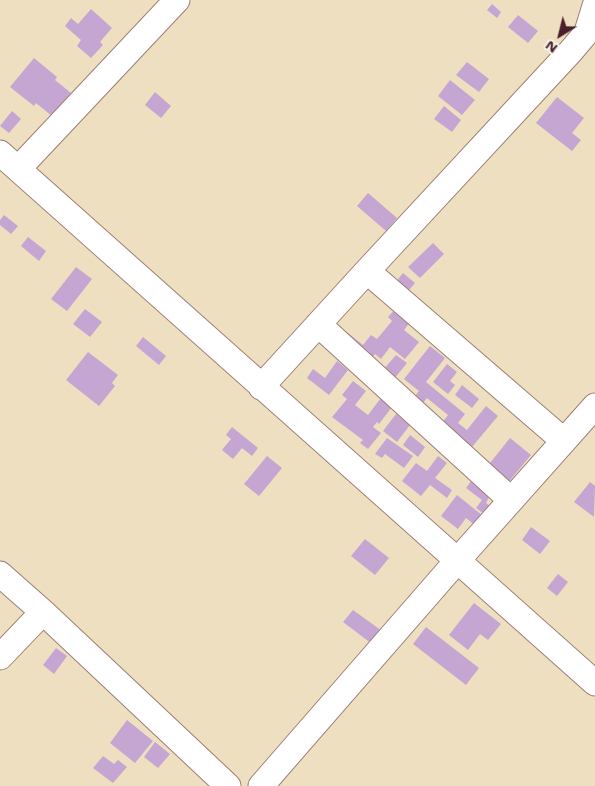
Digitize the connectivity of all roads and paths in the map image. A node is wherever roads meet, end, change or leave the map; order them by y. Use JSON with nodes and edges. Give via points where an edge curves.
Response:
{"nodes":[{"id":1,"x":177,"y":0,"type":"edge"},
{"id":2,"x":595,"y":6,"type":"edge"},
{"id":3,"x":5,"y":159,"type":"edge"},
{"id":4,"x":367,"y":271,"type":"junction"},
{"id":5,"x":319,"y":325,"type":"junction"},
{"id":6,"x":261,"y":387,"type":"junction"},
{"id":7,"x":595,"y":406,"type":"edge"},
{"id":8,"x":564,"y":441,"type":"junction"},
{"id":9,"x":511,"y":500,"type":"junction"},
{"id":10,"x":457,"y":561,"type":"junction"},
{"id":11,"x":0,"y":574,"type":"edge"},
{"id":12,"x":43,"y":612,"type":"junction"},
{"id":13,"x":0,"y":657,"type":"edge"},
{"id":14,"x":595,"y":683,"type":"edge"},
{"id":15,"x":228,"y":786,"type":"edge"},
{"id":16,"x":261,"y":786,"type":"edge"}],
"edges":[{"from":1,"to":3,"type":"street"},
{"from":2,"to":4,"type":"street","via":[[587,32],[571,51]]},
{"from":3,"to":6,"type":"street"},
{"from":4,"to":5,"type":"street"},
{"from":4,"to":8,"type":"street"},
{"from":5,"to":6,"type":"street"},
{"from":5,"to":9,"type":"street"},
{"from":6,"to":10,"type":"street"},
{"from":7,"to":8,"type":"street"},
{"from":8,"to":9,"type":"street"},
{"from":9,"to":10,"type":"street"},
{"from":10,"to":14,"type":"street"},
{"from":10,"to":16,"type":"street"},
{"from":11,"to":12,"type":"street"},
{"from":12,"to":13,"type":"street"},
{"from":12,"to":15,"type":"street"}]}
